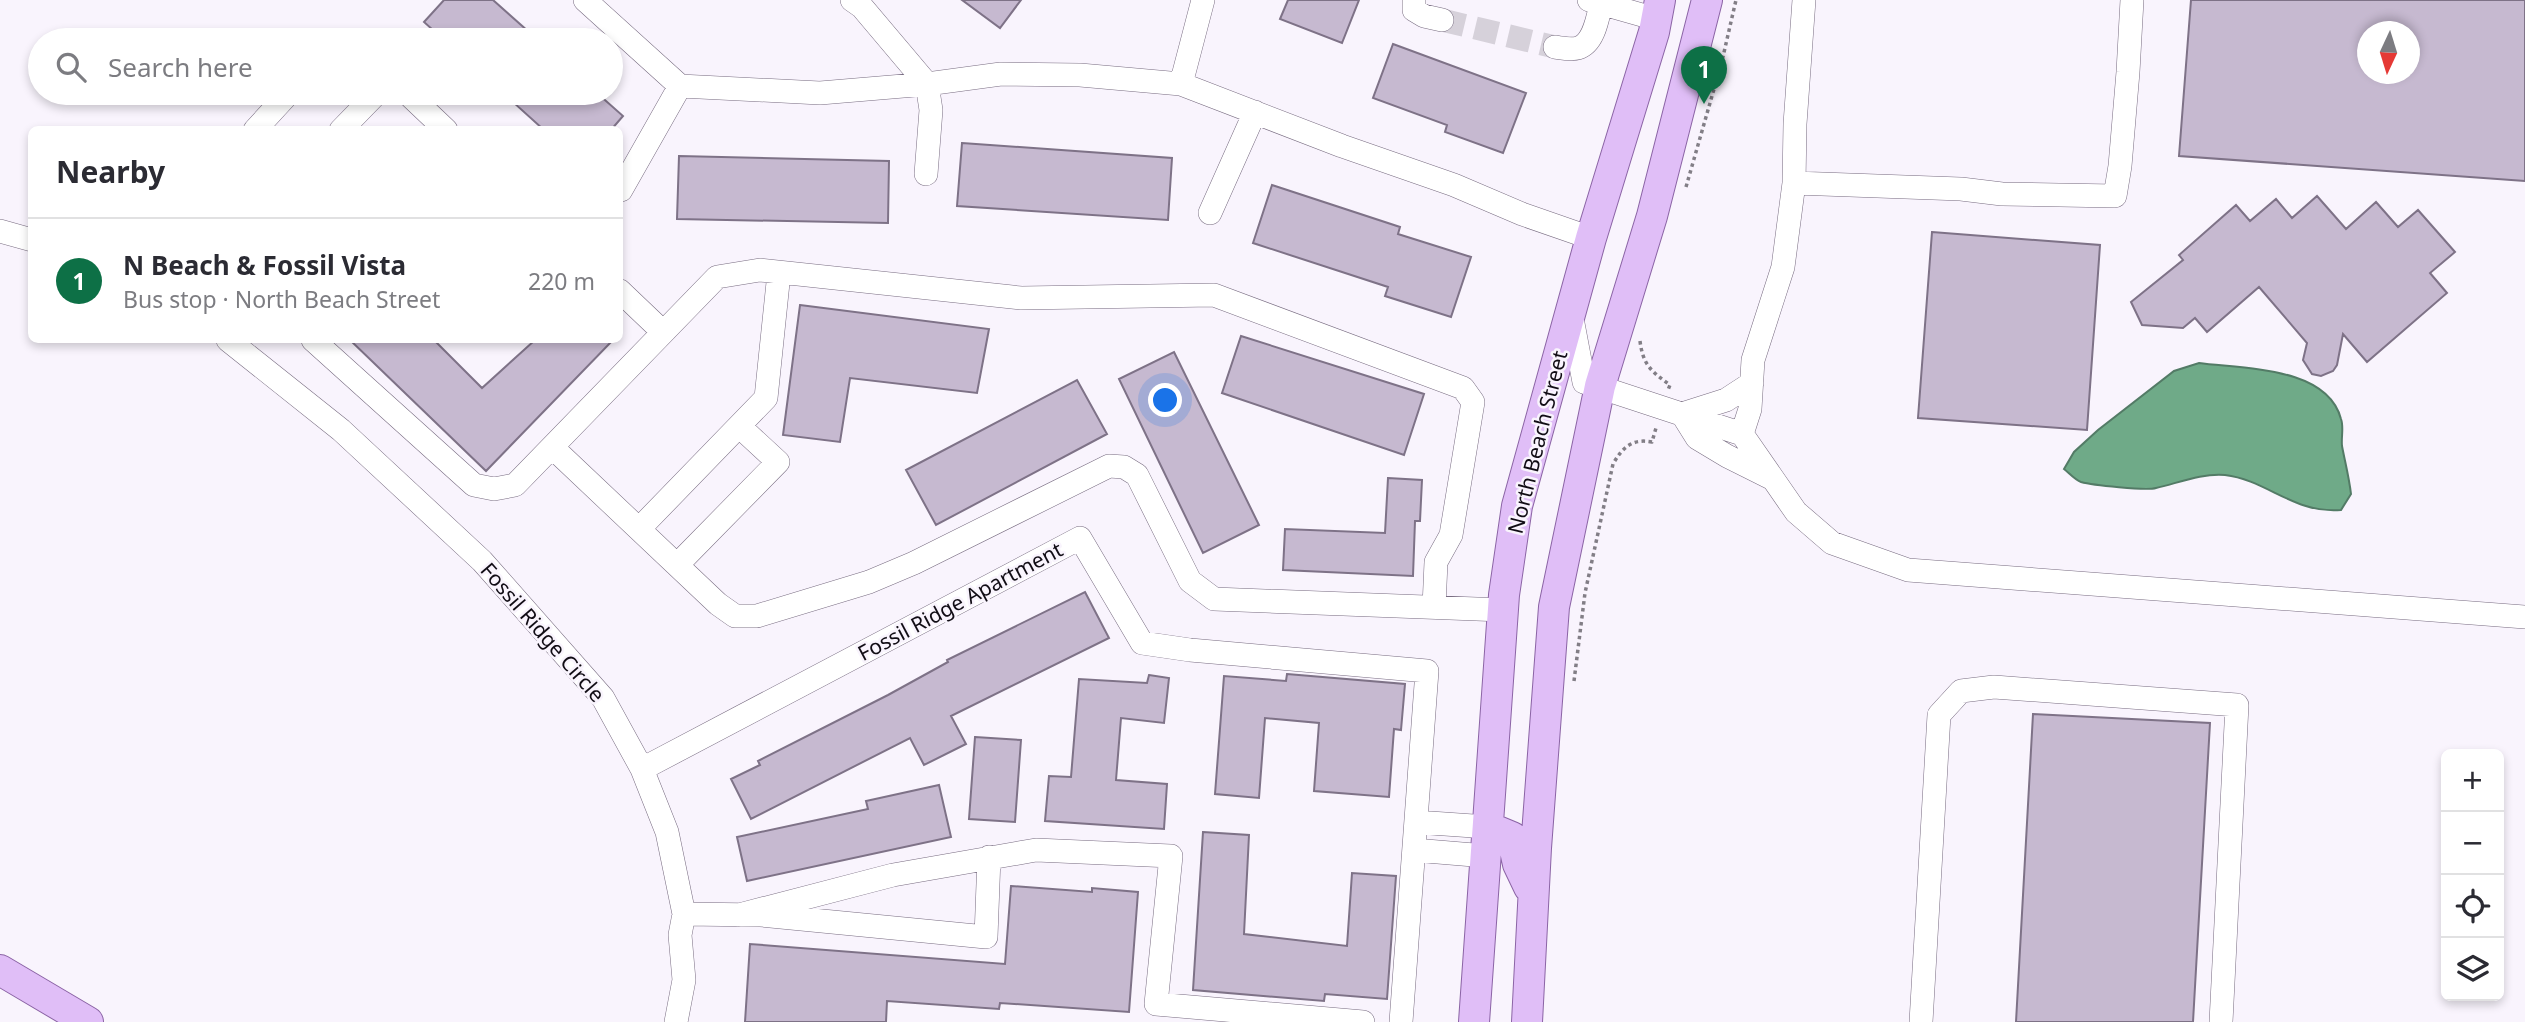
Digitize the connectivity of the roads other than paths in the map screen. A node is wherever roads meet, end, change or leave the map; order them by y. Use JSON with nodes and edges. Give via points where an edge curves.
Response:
{"nodes":[{"id":1,"x":585,"y":0,"type":"edge"},
{"id":2,"x":852,"y":0,"type":"edge"},
{"id":3,"x":1203,"y":0,"type":"edge"},
{"id":4,"x":1414,"y":0,"type":"edge"},
{"id":5,"x":1707,"y":0,"type":"edge"},
{"id":6,"x":1804,"y":0,"type":"edge"},
{"id":7,"x":2132,"y":0,"type":"edge"},
{"id":8,"x":1597,"y":1,"type":"edge"},
{"id":9,"x":1658,"y":10,"type":"edge"},
{"id":10,"x":1441,"y":20,"type":"tunnel mouth"},
{"id":11,"x":616,"y":28,"type":"edge"},
{"id":12,"x":1699,"y":31,"type":"junction"},
{"id":13,"x":623,"y":34,"type":"edge"},
{"id":14,"x":1556,"y":47,"type":"tunnel mouth"},
{"id":15,"x":927,"y":84,"type":"junction"},
{"id":16,"x":1181,"y":84,"type":"junction"},
{"id":17,"x":680,"y":86,"type":"junction"},
{"id":18,"x":278,"y":105,"type":"edge"},
{"id":19,"x":365,"y":105,"type":"edge"},
{"id":20,"x":420,"y":105,"type":"edge"},
{"id":21,"x":1255,"y":112,"type":"junction"},
{"id":22,"x":259,"y":126,"type":"edge"},
{"id":23,"x":345,"y":126,"type":"edge"},
{"id":24,"x":442,"y":126,"type":"edge"},
{"id":25,"x":926,"y":174,"type":"dead end"},
{"id":26,"x":1794,"y":183,"type":"junction"},
{"id":27,"x":623,"y":186,"type":"edge"},
{"id":28,"x":1210,"y":213,"type":"dead end"},
{"id":29,"x":0,"y":232,"type":"edge"},
{"id":30,"x":28,"y":239,"type":"edge"},
{"id":31,"x":1591,"y":239,"type":"junction"},
{"id":32,"x":779,"y":273,"type":"junction"},
{"id":33,"x":623,"y":294,"type":"edge"},
{"id":34,"x":1570,"y":311,"type":"junction"},
{"id":35,"x":663,"y":332,"type":"junction"},
{"id":36,"x":232,"y":343,"type":"edge"},
{"id":37,"x":316,"y":343,"type":"edge"},
{"id":38,"x":1752,"y":383,"type":"junction"},
{"id":39,"x":1600,"y":386,"type":"junction"},
{"id":40,"x":1682,"y":414,"type":"junction"},
{"id":41,"x":739,"y":426,"type":"junction"},
{"id":42,"x":1742,"y":434,"type":"junction"},
{"id":43,"x":552,"y":447,"type":"junction"},
{"id":44,"x":1774,"y":480,"type":"junction"},
{"id":45,"x":639,"y":528,"type":"junction"},
{"id":46,"x":677,"y":565,"type":"junction"},
{"id":47,"x":1434,"y":607,"type":"junction"},
{"id":48,"x":1503,"y":610,"type":"junction"},
{"id":49,"x":2525,"y":617,"type":"edge"},
{"id":50,"x":642,"y":769,"type":"junction"},
{"id":51,"x":1416,"y":822,"type":"junction"},
{"id":52,"x":1488,"y":827,"type":"junction"},
{"id":53,"x":1414,"y":850,"type":"junction"},
{"id":54,"x":1486,"y":856,"type":"junction"},
{"id":55,"x":989,"y":857,"type":"junction"},
{"id":56,"x":1534,"y":897,"type":"junction"},
{"id":57,"x":684,"y":914,"type":"junction"},
{"id":58,"x":739,"y":915,"type":"junction"},
{"id":59,"x":0,"y":970,"type":"edge"},
{"id":60,"x":88,"y":1022,"type":"edge"},
{"id":61,"x":676,"y":1022,"type":"edge"},
{"id":62,"x":1363,"y":1022,"type":"edge"},
{"id":63,"x":1402,"y":1022,"type":"edge"},
{"id":64,"x":1474,"y":1022,"type":"edge"},
{"id":65,"x":1527,"y":1022,"type":"edge"},
{"id":66,"x":1921,"y":1022,"type":"edge"},
{"id":67,"x":2221,"y":1022,"type":"edge"}],
"edges":[{"from":1,"to":11,"type":"street"},
{"from":2,"to":15,"type":"street"},
{"from":3,"to":16,"type":"street"},
{"from":4,"to":10,"type":"street","via":[[1413,10]]},
{"from":5,"to":12,"type":"main road"},
{"from":6,"to":26,"type":"street"},
{"from":7,"to":26,"type":"street","via":[[2115,196]]},
{"from":8,"to":9,"type":"street"},
{"from":8,"to":14,"type":"street","via":[[1594,30],[1585,45],[1575,50]]},
{"from":9,"to":12,"type":"main road"},
{"from":9,"to":31,"type":"main road","name":"North Beach Street"},
{"from":12,"to":39,"type":"main road","via":[[1652,216]]},
{"from":13,"to":17,"type":"street"},
{"from":15,"to":16,"type":"street","via":[[1001,74]]},
{"from":15,"to":17,"type":"street","via":[[820,93]]},
{"from":15,"to":25,"type":"street","via":[[931,110]]},
{"from":16,"to":21,"type":"street"},
{"from":17,"to":27,"type":"street"},
{"from":18,"to":22,"type":"street"},
{"from":19,"to":23,"type":"street"},
{"from":20,"to":24,"type":"street"},
{"from":21,"to":28,"type":"street"},
{"from":21,"to":31,"type":"street"},
{"from":26,"to":38,"type":"street","via":[[1783,267],[1753,360]]},
{"from":29,"to":30,"type":"street"},
{"from":31,"to":34,"type":"main road","name":"North Beach Street"},
{"from":32,"to":35,"type":"street","via":[[760,270],[717,277]]},
{"from":32,"to":41,"type":"street","via":[[766,398]]},
{"from":32,"to":47,"type":"street","via":[[1021,299],[1214,295],[1463,388],[1473,402],[1451,535],[1436,562]]},
{"from":33,"to":35,"type":"street"},
{"from":34,"to":39,"type":"street","via":[[1584,382]]},
{"from":34,"to":48,"type":"main road","name":"North Beach Street","via":[[1517,506]]},
{"from":35,"to":43,"type":"street"},
{"from":36,"to":50,"type":"street","name":"Fossil Ridge Circle","via":[[341,429],[482,561],[603,698]]},
{"from":37,"to":43,"type":"street","via":[[474,485],[495,489],[515,485]]},
{"from":38,"to":40,"type":"street","via":[[1726,400]]},
{"from":38,"to":42,"type":"street"},
{"from":39,"to":40,"type":"street"},
{"from":39,"to":56,"type":"main road","via":[[1554,607]]},
{"from":40,"to":42,"type":"street"},
{"from":40,"to":44,"type":"street","via":[[1697,438]]},
{"from":41,"to":45,"type":"street"},
{"from":41,"to":46,"type":"street","via":[[778,462]]},
{"from":42,"to":44,"type":"street"},
{"from":43,"to":45,"type":"street"},
{"from":44,"to":49,"type":"street","via":[[1796,512],[1832,543],[1908,570]]},
{"from":45,"to":46,"type":"street"},
{"from":46,"to":47,"type":"street","via":[[735,616],[757,616],[869,582],[1116,466],[1137,475],[1190,581],[1214,599]]},
{"from":47,"to":48,"type":"street"},
{"from":48,"to":52,"type":"main road","name":"North Beach Street"},
{"from":50,"to":51,"type":"street","name":"Fossil Ridge Apartment","via":[[1080,538],[1142,643],[1427,671]]},
{"from":50,"to":57,"type":"street","name":"Fossil Ridge Circle","via":[[667,832]]},
{"from":51,"to":52,"type":"street"},
{"from":51,"to":53,"type":"street","name":"Fossil Ridge Apartment"},
{"from":52,"to":54,"type":"main road","name":"North Beach Street"},
{"from":52,"to":56,"type":"main road","via":[[1512,837]]},
{"from":53,"to":54,"type":"street"},
{"from":53,"to":63,"type":"street","name":"Fossil Ridge Apartment"},
{"from":54,"to":64,"type":"main road","name":"North Beach Street"},
{"from":55,"to":58,"type":"street"},
{"from":55,"to":58,"type":"street","via":[[986,937]]},
{"from":55,"to":62,"type":"street","via":[[1036,850],[1171,856],[1156,1004]]},
{"from":56,"to":65,"type":"main road"},
{"from":57,"to":58,"type":"street"},
{"from":57,"to":61,"type":"street","name":"Fossil Ridge Circle","via":[[680,935],[684,980]]},
{"from":59,"to":60,"type":"main road"},
{"from":66,"to":67,"type":"street","via":[[1939,715],[1961,691],[1994,687],[2237,705]]}]}
